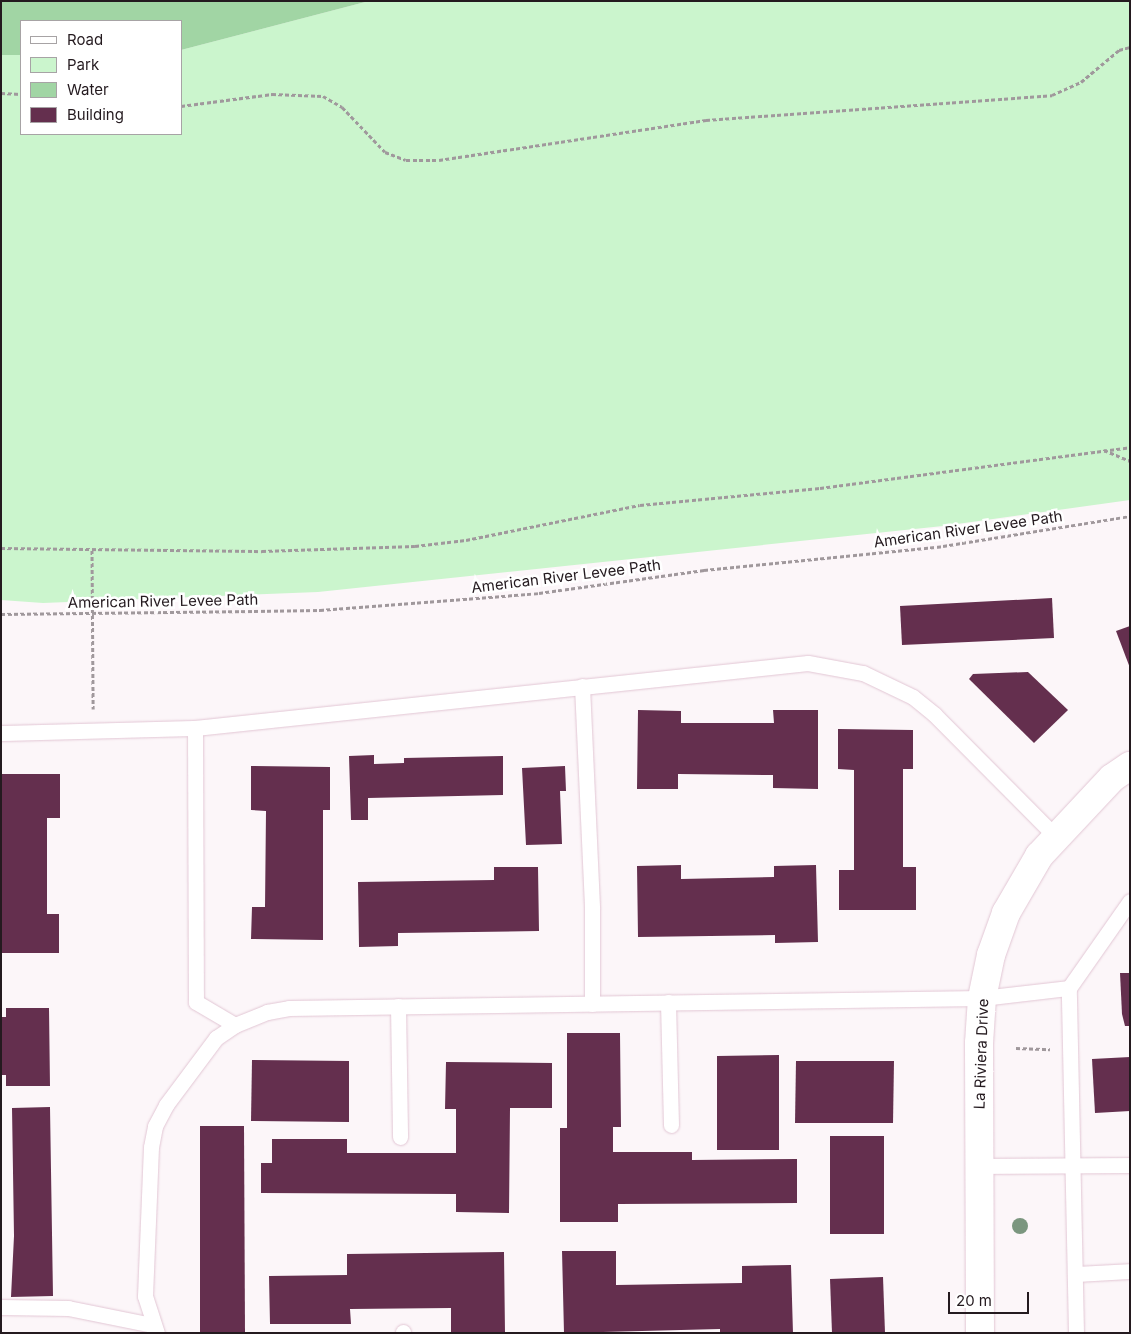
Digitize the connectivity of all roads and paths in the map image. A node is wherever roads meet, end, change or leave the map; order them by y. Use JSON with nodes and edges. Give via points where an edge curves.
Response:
{"nodes":[{"id":1,"x":1130,"y":47,"type":"edge"},
{"id":2,"x":1,"y":93,"type":"edge"},
{"id":3,"x":20,"y":94,"type":"edge"},
{"id":4,"x":182,"y":106,"type":"edge"},
{"id":5,"x":1130,"y":447,"type":"edge"},
{"id":6,"x":1104,"y":449,"type":"junction"},
{"id":7,"x":1130,"y":461,"type":"edge"},
{"id":8,"x":1130,"y":516,"type":"edge"},
{"id":9,"x":1,"y":548,"type":"edge"},
{"id":10,"x":92,"y":550,"type":"junction"},
{"id":11,"x":1,"y":614,"type":"edge"},
{"id":12,"x":92,"y":614,"type":"junction"},
{"id":13,"x":582,"y":686,"type":"junction"},
{"id":14,"x":195,"y":728,"type":"junction"},
{"id":15,"x":93,"y":732,"type":"junction"},
{"id":16,"x":1,"y":733,"type":"edge"},
{"id":17,"x":1130,"y":766,"type":"edge"},
{"id":18,"x":1055,"y":836,"type":"junction"},
{"id":19,"x":1130,"y":901,"type":"edge"},
{"id":20,"x":1069,"y":988,"type":"junction"},
{"id":21,"x":982,"y":998,"type":"junction"},
{"id":22,"x":668,"y":1002,"type":"junction"},
{"id":23,"x":592,"y":1004,"type":"junction"},
{"id":24,"x":398,"y":1006,"type":"junction"},
{"id":25,"x":235,"y":1026,"type":"junction"},
{"id":26,"x":1016,"y":1048,"type":"dead end"},
{"id":27,"x":1055,"y":1050,"type":"dead end"},
{"id":28,"x":671,"y":1125,"type":"dead end"},
{"id":29,"x":400,"y":1137,"type":"dead end"},
{"id":30,"x":1074,"y":1165,"type":"junction"},
{"id":31,"x":1130,"y":1165,"type":"edge"},
{"id":32,"x":980,"y":1166,"type":"junction"},
{"id":33,"x":1130,"y":1271,"type":"edge"},
{"id":34,"x":1075,"y":1274,"type":"junction"},
{"id":35,"x":1,"y":1308,"type":"edge"},
{"id":36,"x":155,"y":1329,"type":"edge"},
{"id":37,"x":980,"y":1333,"type":"edge"},
{"id":38,"x":1076,"y":1333,"type":"edge"}],
"edges":[{"from":1,"to":4,"type":"path","via":[[1120,50],[1081,82],[1052,95],[706,120],[439,160],[406,160],[385,152],[342,107],[323,96],[272,94]]},
{"from":2,"to":3,"type":"path"},
{"from":5,"to":6,"type":"path"},
{"from":6,"to":7,"type":"path"},
{"from":6,"to":10,"type":"path","via":[[820,488],[622,508],[466,540],[415,546],[262,551]]},
{"from":8,"to":12,"type":"path","name":"American River Levee Path","via":[[943,546],[704,570],[539,593],[320,610]]},
{"from":9,"to":10,"type":"path"},
{"from":10,"to":12,"type":"path"},
{"from":11,"to":12,"type":"path","name":"American River Levee Path"},
{"from":12,"to":15,"type":"path"},
{"from":13,"to":14,"type":"lane"},
{"from":13,"to":18,"type":"lane","via":[[766,665],[808,663],[850,669],[913,697],[935,715]]},
{"from":13,"to":23,"type":"lane"},
{"from":14,"to":15,"type":"lane"},
{"from":14,"to":25,"type":"lane","via":[[196,1002]]},
{"from":15,"to":16,"type":"lane"},
{"from":17,"to":18,"type":"street","name":"La Riviera Drive","via":[[1112,778]]},
{"from":18,"to":21,"type":"street","name":"La Riviera Drive","via":[[1026,874],[1006,913],[991,955]]},
{"from":19,"to":20,"type":"lane"},
{"from":20,"to":21,"type":"lane"},
{"from":20,"to":30,"type":"lane"},
{"from":21,"to":22,"type":"lane"},
{"from":21,"to":32,"type":"street","name":"La Riviera Drive"},
{"from":22,"to":23,"type":"lane"},
{"from":22,"to":28,"type":"lane"},
{"from":23,"to":24,"type":"lane"},
{"from":24,"to":25,"type":"lane","via":[[289,1008],[266,1012]]},
{"from":24,"to":29,"type":"lane"},
{"from":25,"to":36,"type":"lane","via":[[216,1038],[166,1105],[155,1126],[151,1147],[145,1296]]},
{"from":26,"to":27,"type":"path"},
{"from":30,"to":31,"type":"lane"},
{"from":30,"to":32,"type":"lane"},
{"from":30,"to":34,"type":"lane"},
{"from":32,"to":37,"type":"street","name":"La Riviera Drive"},
{"from":33,"to":34,"type":"lane"},
{"from":34,"to":38,"type":"lane"},
{"from":35,"to":36,"type":"lane","via":[[68,1308]]}]}
